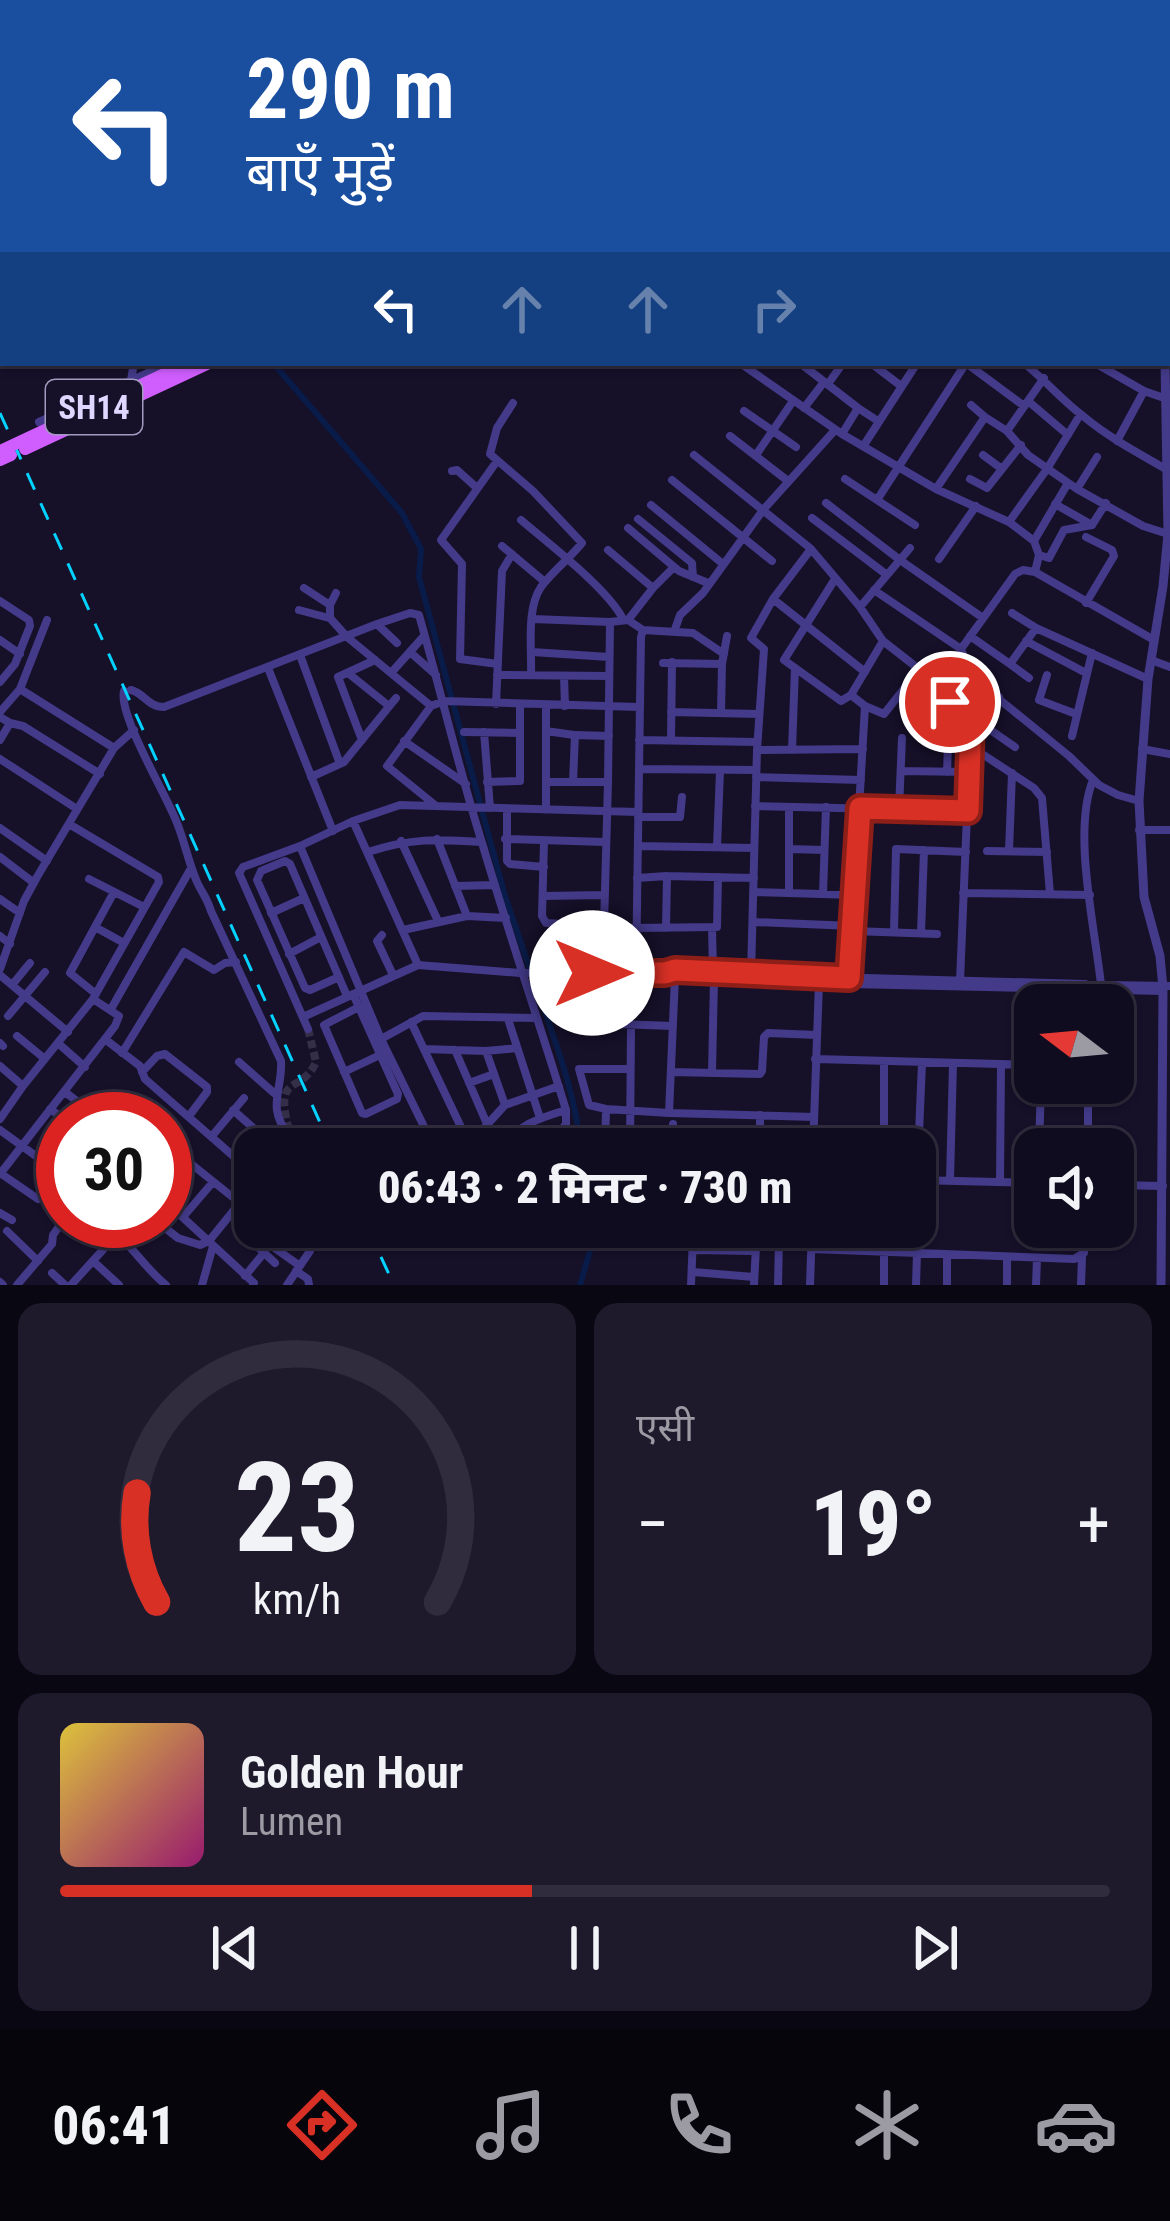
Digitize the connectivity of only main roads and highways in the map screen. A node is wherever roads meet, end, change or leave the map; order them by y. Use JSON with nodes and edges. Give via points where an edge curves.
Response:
{"nodes":[{"id":1,"x":182,"y":366,"type":"edge"},
{"id":2,"x":201,"y":366,"type":"edge"},
{"id":3,"x":9,"y":454,"type":"edge"}],
"edges":[{"from":1,"to":3,"type":"main road","number":"SH14","bridge":true},
{"from":2,"to":3,"type":"main road","number":"SH14"}]}
